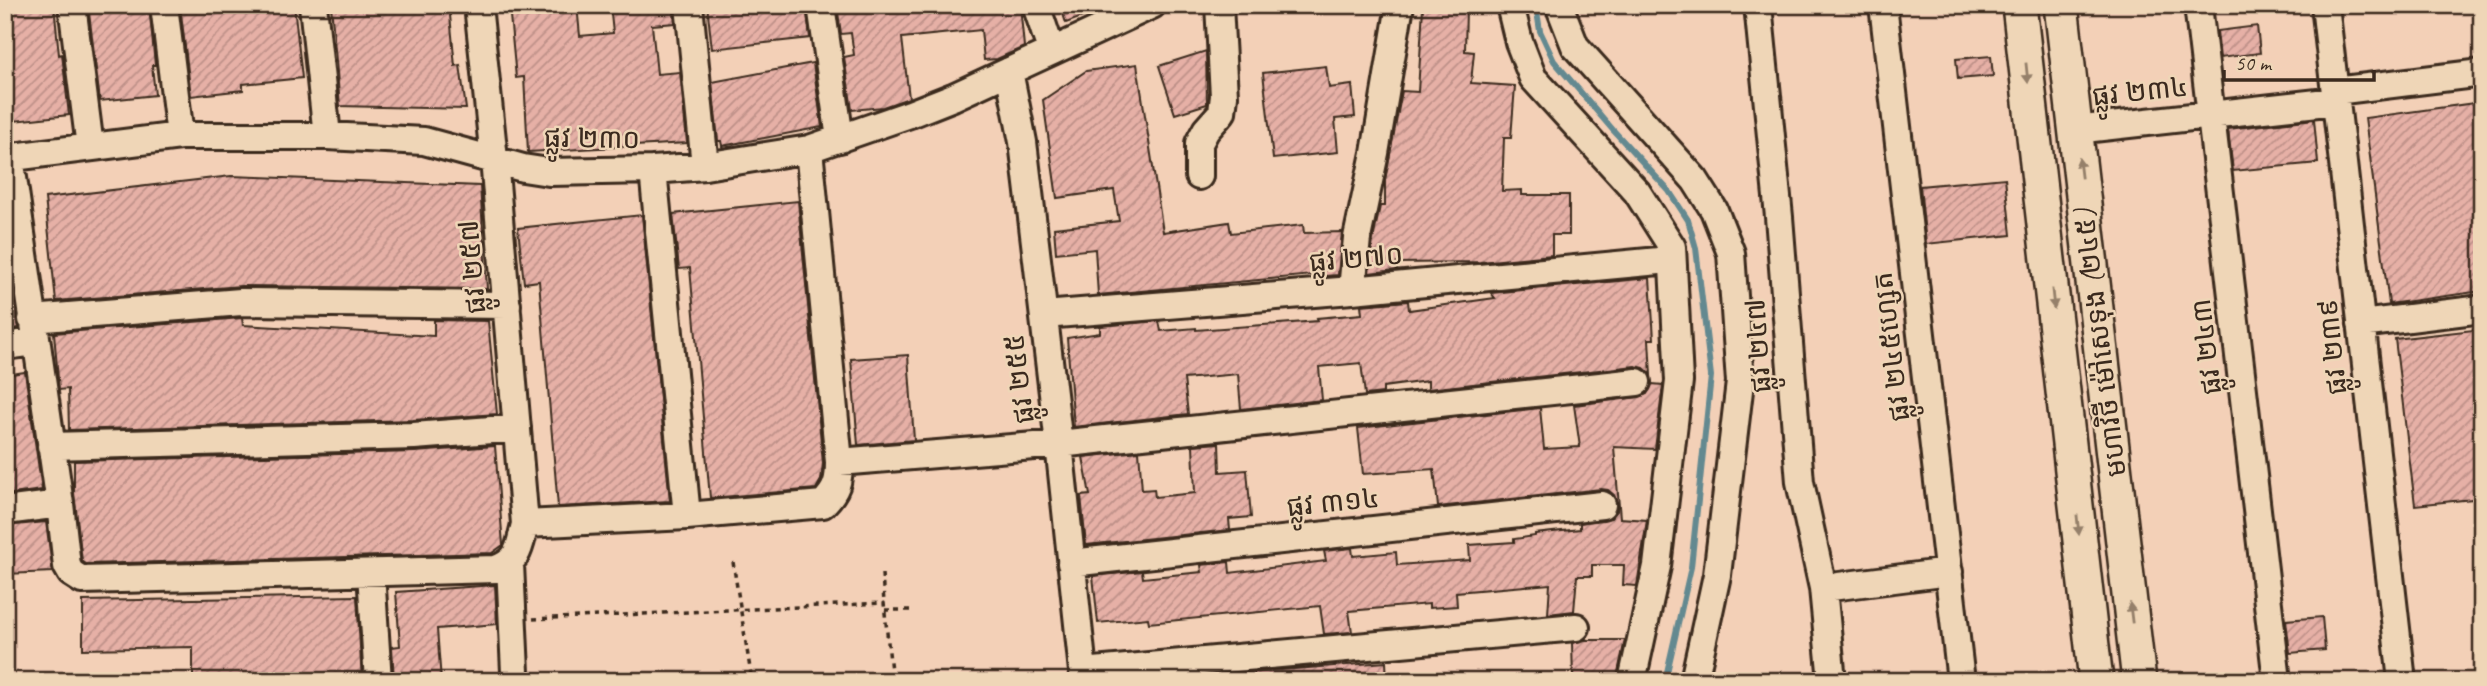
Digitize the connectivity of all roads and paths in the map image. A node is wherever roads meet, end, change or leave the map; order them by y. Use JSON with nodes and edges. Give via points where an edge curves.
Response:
{"nodes":[{"id":1,"x":72,"y":5,"type":"edge"},
{"id":2,"x":164,"y":5,"type":"edge"},
{"id":3,"x":313,"y":5,"type":"edge"},
{"id":4,"x":478,"y":5,"type":"edge"},
{"id":5,"x":689,"y":5,"type":"edge"},
{"id":6,"x":821,"y":5,"type":"edge"},
{"id":7,"x":1036,"y":5,"type":"edge"},
{"id":8,"x":1152,"y":5,"type":"edge"},
{"id":9,"x":1219,"y":5,"type":"edge"},
{"id":10,"x":1400,"y":5,"type":"edge"},
{"id":11,"x":1510,"y":5,"type":"edge"},
{"id":12,"x":1559,"y":5,"type":"edge"},
{"id":13,"x":1758,"y":5,"type":"edge"},
{"id":14,"x":1883,"y":5,"type":"edge"},
{"id":15,"x":2019,"y":5,"type":"edge"},
{"id":16,"x":2061,"y":5,"type":"edge"},
{"id":17,"x":2197,"y":5,"type":"edge"},
{"id":18,"x":2325,"y":5,"type":"edge"},
{"id":19,"x":1051,"y":50,"type":"junction"},
{"id":20,"x":1009,"y":71,"type":"junction"},
{"id":21,"x":2482,"y":73,"type":"edge"},
{"id":22,"x":2336,"y":96,"type":"junction"},
{"id":23,"x":2211,"y":115,"type":"junction"},
{"id":24,"x":2076,"y":130,"type":"junction"},
{"id":25,"x":180,"y":136,"type":"junction"},
{"id":26,"x":327,"y":136,"type":"junction"},
{"id":27,"x":840,"y":139,"type":"junction"},
{"id":28,"x":90,"y":147,"type":"junction"},
{"id":29,"x":808,"y":149,"type":"junction"},
{"id":30,"x":7,"y":158,"type":"edge"},
{"id":31,"x":494,"y":159,"type":"junction"},
{"id":32,"x":705,"y":166,"type":"junction"},
{"id":33,"x":653,"y":170,"type":"junction"},
{"id":34,"x":1199,"y":176,"type":"dead end"},
{"id":35,"x":1672,"y":255,"type":"junction"},
{"id":36,"x":1352,"y":290,"type":"junction"},
{"id":37,"x":507,"y":305,"type":"junction"},
{"id":38,"x":2482,"y":309,"type":"edge"},
{"id":39,"x":1044,"y":315,"type":"junction"},
{"id":40,"x":2361,"y":324,"type":"junction"},
{"id":41,"x":33,"y":330,"type":"junction"},
{"id":42,"x":5,"y":346,"type":"edge"},
{"id":43,"x":1637,"y":382,"type":"dead end"},
{"id":44,"x":517,"y":428,"type":"junction"},
{"id":45,"x":1059,"y":444,"type":"junction"},
{"id":46,"x":51,"y":446,"type":"junction"},
{"id":47,"x":839,"y":462,"type":"junction"},
{"id":48,"x":60,"y":504,"type":"junction"},
{"id":49,"x":1602,"y":505,"type":"dead end"},
{"id":50,"x":5,"y":511,"type":"edge"},
{"id":51,"x":687,"y":516,"type":"junction"},
{"id":52,"x":525,"y":524,"type":"junction"},
{"id":53,"x":733,"y":562,"type":"dead end"},
{"id":54,"x":1070,"y":562,"type":"junction"},
{"id":55,"x":510,"y":564,"type":"junction"},
{"id":56,"x":1949,"y":572,"type":"junction"},
{"id":57,"x":371,"y":573,"type":"junction"},
{"id":58,"x":882,"y":574,"type":"dead end"},
{"id":59,"x":1823,"y":588,"type":"junction"},
{"id":60,"x":884,"y":603,"type":"junction"},
{"id":61,"x":740,"y":609,"type":"junction"},
{"id":62,"x":885,"y":610,"type":"junction"},
{"id":63,"x":913,"y":610,"type":"dead end"},
{"id":64,"x":514,"y":620,"type":"junction"},
{"id":65,"x":1576,"y":627,"type":"dead end"},
{"id":66,"x":515,"y":673,"type":"dead end"},
{"id":67,"x":1083,"y":677,"type":"edge"},
{"id":68,"x":378,"y":681,"type":"edge"},
{"id":69,"x":752,"y":681,"type":"edge"},
{"id":70,"x":892,"y":681,"type":"edge"},
{"id":71,"x":1632,"y":681,"type":"edge"},
{"id":72,"x":1694,"y":681,"type":"edge"},
{"id":73,"x":1832,"y":681,"type":"edge"},
{"id":74,"x":1961,"y":681,"type":"edge"},
{"id":75,"x":2096,"y":681,"type":"edge"},
{"id":76,"x":2139,"y":681,"type":"edge"},
{"id":77,"x":2277,"y":681,"type":"edge"},
{"id":78,"x":2402,"y":681,"type":"edge"}],
"edges":[{"from":1,"to":28,"type":"street"},
{"from":2,"to":25,"type":"street"},
{"from":3,"to":26,"type":"street"},
{"from":4,"to":31,"type":"street","name":"ផ្លូវ ២៥៧"},
{"from":5,"to":32,"type":"street"},
{"from":6,"to":27,"type":"street"},
{"from":7,"to":19,"type":"street"},
{"from":8,"to":19,"type":"street","name":"ផ្លូវ ២៣០"},
{"from":9,"to":34,"type":"street","via":[[1224,96],[1222,112],[1199,143]]},
{"from":10,"to":36,"type":"street","via":[[1357,238]]},
{"from":11,"to":35,"type":"street","via":[[1532,78],[1637,192],[1672,247]]},
{"from":12,"to":72,"type":"street","via":[[1575,46],[1695,180],[1714,210],[1731,253],[1740,382],[1717,575]]},
{"from":13,"to":59,"type":"street","name":"ផ្លូវ ២៤៧","via":[[1800,482]]},
{"from":14,"to":56,"type":"street","name":"ផ្លូវ ២៤៥ហ្សេត"},
{"from":15,"to":75,"type":"main road","name":"មហាវិថី ម៉ៅសេទុង (២៤៥)","one_way":true},
{"from":16,"to":24,"type":"main road","name":"មហាវិថី ម៉ៅសេទុង (២៤៥)"},
{"from":17,"to":23,"type":"street","name":"ផ្លូវ ២៤៣"},
{"from":18,"to":22,"type":"street","name":"ផ្លូវ ២៣៩"},
{"from":19,"to":20,"type":"street","name":"ផ្លូវ ២៣០"},
{"from":20,"to":27,"type":"street","name":"ផ្លូវ ២៣០"},
{"from":20,"to":39,"type":"street","name":"ផ្លូវ ២៥៥","via":[[1023,142]]},
{"from":21,"to":22,"type":"street","name":"ផ្លូវ ២៣៤"},
{"from":22,"to":23,"type":"street","name":"ផ្លូវ ២៣៤"},
{"from":22,"to":40,"type":"street","name":"ផ្លូវ ២៣៩"},
{"from":23,"to":24,"type":"street","name":"ផ្លូវ ២៣៤"},
{"from":23,"to":77,"type":"street","name":"ផ្លូវ ២៤៣"},
{"from":76,"to":24,"type":"main road","name":"មហាវិថី ម៉ៅសេទុង (២៤៥)","one_way":true},
{"from":25,"to":26,"type":"street","name":"ផ្លូវ ២៣០"},
{"from":25,"to":28,"type":"street","name":"ផ្លូវ ២៣០"},
{"from":26,"to":31,"type":"street","name":"ផ្លូវ ២៣០","via":[[424,141]]},
{"from":27,"to":29,"type":"street","name":"ផ្លូវ ២៣០"},
{"from":28,"to":30,"type":"street","name":"ផ្លូវ ២៣០"},
{"from":29,"to":32,"type":"street","name":"ផ្លូវ ២៣០"},
{"from":29,"to":47,"type":"street"},
{"from":30,"to":41,"type":"street"},
{"from":31,"to":33,"type":"street","name":"ផ្លូវ ២៣០","via":[[549,172]]},
{"from":31,"to":37,"type":"street","name":"ផ្លូវ ២៥៧"},
{"from":32,"to":33,"type":"street","name":"ផ្លូវ ២៣០"},
{"from":33,"to":51,"type":"street"},
{"from":35,"to":36,"type":"street","name":"ផ្លូវ ២៧០","via":[[1659,261]]},
{"from":35,"to":71,"type":"street","via":[[1679,381],[1657,566]]},
{"from":36,"to":39,"type":"street","name":"ផ្លូវ ២៧០"},
{"from":37,"to":41,"type":"street","via":[[241,302]]},
{"from":37,"to":44,"type":"street","name":"ផ្លូវ ២៥៧"},
{"from":38,"to":40,"type":"street"},
{"from":39,"to":45,"type":"street","name":"ផ្លូវ ២៥៥"},
{"from":40,"to":78,"type":"street","name":"ផ្លូវ ២៣៩"},
{"from":41,"to":42,"type":"street"},
{"from":41,"to":46,"type":"street"},
{"from":43,"to":45,"type":"street"},
{"from":44,"to":46,"type":"street","via":[[414,436]]},
{"from":44,"to":52,"type":"street","name":"ផ្លូវ ២៥៧"},
{"from":45,"to":47,"type":"street"},
{"from":45,"to":54,"type":"street","name":"ផ្លូវ ២៥៥"},
{"from":46,"to":48,"type":"street"},
{"from":47,"to":51,"type":"street","via":[[839,481],[823,504]]},
{"from":48,"to":50,"type":"street"},
{"from":48,"to":57,"type":"street","via":[[66,566],[82,580]]},
{"from":49,"to":54,"type":"street","name":"ផ្លូវ ៣១៤"},
{"from":51,"to":52,"type":"street"},
{"from":52,"to":55,"type":"street"},
{"from":53,"to":61,"type":"path"},
{"from":54,"to":67,"type":"street","name":"ផ្លូវ ២៥៥"},
{"from":55,"to":57,"type":"street","via":[[496,569]]},
{"from":55,"to":64,"type":"street"},
{"from":56,"to":59,"type":"street"},
{"from":56,"to":74,"type":"street","name":"ផ្លូវ ២៤៥ហ្សេត"},
{"from":57,"to":68,"type":"street"},
{"from":58,"to":60,"type":"path"},
{"from":59,"to":73,"type":"street","name":"ផ្លូវ ២៤៧"},
{"from":60,"to":61,"type":"path"},
{"from":60,"to":62,"type":"path"},
{"from":61,"to":64,"type":"path"},
{"from":61,"to":69,"type":"path"},
{"from":62,"to":63,"type":"path"},
{"from":62,"to":70,"type":"path"},
{"from":64,"to":66,"type":"street"},
{"from":65,"to":67,"type":"street"}]}
